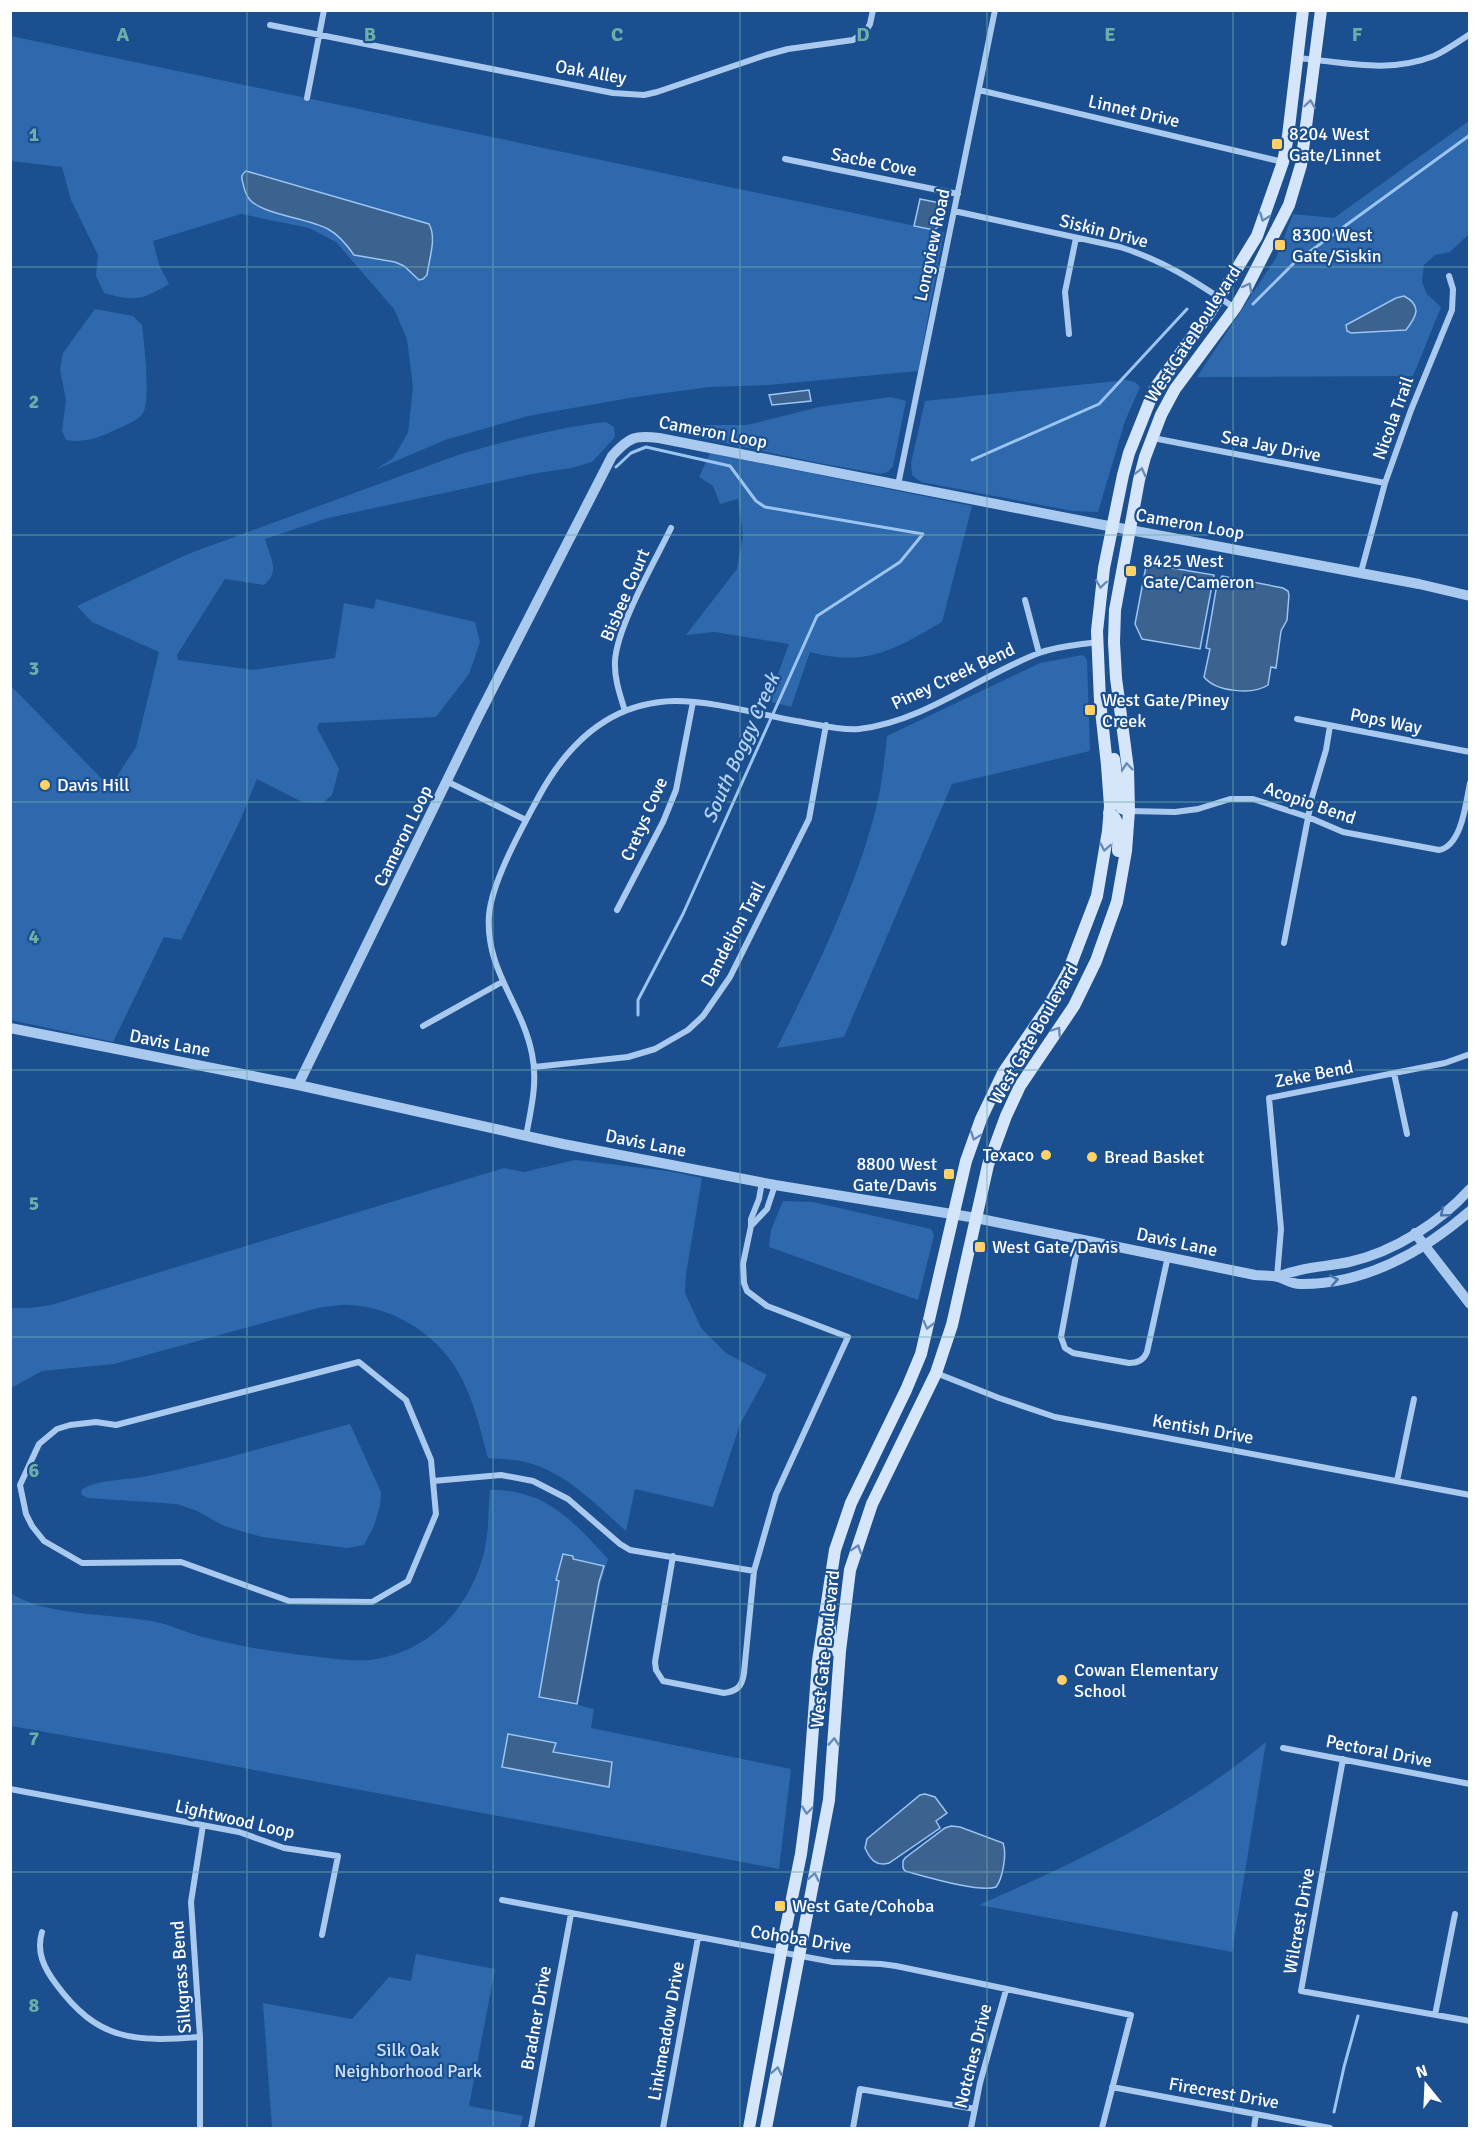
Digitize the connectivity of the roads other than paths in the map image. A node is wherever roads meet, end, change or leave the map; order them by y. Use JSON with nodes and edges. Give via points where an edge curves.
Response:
{"nodes":[{"id":1,"x":324,"y":10,"type":"edge"},
{"id":2,"x":873,"y":10,"type":"edge"},
{"id":3,"x":995,"y":10,"type":"edge"},
{"id":4,"x":1303,"y":10,"type":"edge"},
{"id":5,"x":1321,"y":10,"type":"edge"},
{"id":6,"x":270,"y":25,"type":"dead end"},
{"id":7,"x":319,"y":34,"type":"junction"},
{"id":8,"x":1470,"y":34,"type":"edge"},
{"id":9,"x":1297,"y":58,"type":"junction"},
{"id":10,"x":1316,"y":59,"type":"junction"},
{"id":11,"x":979,"y":90,"type":"junction"},
{"id":12,"x":307,"y":98,"type":"dead end"},
{"id":13,"x":784,"y":159,"type":"dead end"},
{"id":14,"x":1283,"y":162,"type":"junction"},
{"id":15,"x":958,"y":194,"type":"junction"},
{"id":16,"x":954,"y":211,"type":"junction"},
{"id":17,"x":1076,"y":238,"type":"junction"},
{"id":18,"x":1449,"y":276,"type":"dead end"},
{"id":19,"x":1220,"y":297,"type":"junction"},
{"id":20,"x":1235,"y":308,"type":"junction"},
{"id":21,"x":1069,"y":334,"type":"dead end"},
{"id":22,"x":1152,"y":438,"type":"junction"},
{"id":23,"x":1385,"y":483,"type":"junction"},
{"id":24,"x":898,"y":485,"type":"junction"},
{"id":25,"x":1112,"y":526,"type":"junction"},
{"id":26,"x":671,"y":528,"type":"dead end"},
{"id":27,"x":1129,"y":530,"type":"junction"},
{"id":28,"x":1361,"y":572,"type":"junction"},
{"id":29,"x":1470,"y":596,"type":"edge"},
{"id":30,"x":1025,"y":600,"type":"dead end"},
{"id":31,"x":1097,"y":642,"type":"junction"},
{"id":32,"x":1039,"y":653,"type":"junction"},
{"id":33,"x":693,"y":702,"type":"junction"},
{"id":34,"x":625,"y":711,"type":"junction"},
{"id":35,"x":1297,"y":719,"type":"dead end"},
{"id":36,"x":826,"y":725,"type":"junction"},
{"id":37,"x":1330,"y":726,"type":"junction"},
{"id":38,"x":1103,"y":730,"type":"junction"},
{"id":39,"x":1470,"y":752,"type":"edge"},
{"id":40,"x":448,"y":782,"type":"junction"},
{"id":41,"x":1470,"y":783,"type":"edge"},
{"id":42,"x":1129,"y":811,"type":"junction"},
{"id":43,"x":1109,"y":813,"type":"junction"},
{"id":44,"x":1308,"y":818,"type":"junction"},
{"id":45,"x":526,"y":820,"type":"junction"},
{"id":46,"x":1119,"y":888,"type":"junction"},
{"id":47,"x":617,"y":910,"type":"dead end"},
{"id":48,"x":1284,"y":943,"type":"dead end"},
{"id":49,"x":502,"y":982,"type":"junction"},
{"id":50,"x":423,"y":1026,"type":"dead end"},
{"id":51,"x":10,"y":1028,"type":"edge"},
{"id":52,"x":1470,"y":1054,"type":"edge"},
{"id":53,"x":534,"y":1067,"type":"junction"},
{"id":54,"x":1394,"y":1073,"type":"junction"},
{"id":55,"x":298,"y":1085,"type":"junction"},
{"id":56,"x":1407,"y":1134,"type":"dead end"},
{"id":57,"x":526,"y":1137,"type":"junction"},
{"id":58,"x":762,"y":1182,"type":"junction"},
{"id":59,"x":775,"y":1185,"type":"junction"},
{"id":60,"x":1470,"y":1189,"type":"edge"},
{"id":61,"x":1470,"y":1211,"type":"edge"},
{"id":62,"x":953,"y":1214,"type":"junction"},
{"id":63,"x":976,"y":1218,"type":"junction"},
{"id":64,"x":751,"y":1226,"type":"junction"},
{"id":65,"x":1415,"y":1233,"type":"junction"},
{"id":66,"x":1079,"y":1239,"type":"junction"},
{"id":67,"x":1424,"y":1247,"type":"junction"},
{"id":68,"x":1168,"y":1256,"type":"junction"},
{"id":69,"x":1277,"y":1276,"type":"junction"},
{"id":70,"x":1470,"y":1304,"type":"edge"},
{"id":71,"x":936,"y":1373,"type":"junction"},
{"id":72,"x":1414,"y":1399,"type":"dead end"},
{"id":73,"x":898,"y":1455,"type":"junction"},
{"id":74,"x":871,"y":1462,"type":"junction"},
{"id":75,"x":433,"y":1481,"type":"junction"},
{"id":76,"x":1397,"y":1481,"type":"junction"},
{"id":77,"x":10,"y":1485,"type":"edge"},
{"id":78,"x":20,"y":1485,"type":"junction"},
{"id":79,"x":1470,"y":1495,"type":"edge"},
{"id":80,"x":673,"y":1556,"type":"junction"},
{"id":81,"x":833,"y":1564,"type":"junction"},
{"id":82,"x":754,"y":1571,"type":"junction"},
{"id":83,"x":840,"y":1651,"type":"junction"},
{"id":84,"x":1283,"y":1748,"type":"dead end"},
{"id":85,"x":1343,"y":1759,"type":"junction"},
{"id":86,"x":1470,"y":1784,"type":"edge"},
{"id":87,"x":10,"y":1789,"type":"edge"},
{"id":88,"x":203,"y":1826,"type":"junction"},
{"id":89,"x":502,"y":1900,"type":"dead end"},
{"id":90,"x":571,"y":1914,"type":"junction"},
{"id":91,"x":1455,"y":1914,"type":"dead end"},
{"id":92,"x":42,"y":1932,"type":"dead end"},
{"id":93,"x":322,"y":1935,"type":"dead end"},
{"id":94,"x":698,"y":1938,"type":"junction"},
{"id":95,"x":781,"y":1952,"type":"junction"},
{"id":96,"x":798,"y":1955,"type":"junction"},
{"id":97,"x":1006,"y":1990,"type":"junction"},
{"id":98,"x":1435,"y":2015,"type":"junction"},
{"id":99,"x":1470,"y":2022,"type":"edge"},
{"id":100,"x":200,"y":2037,"type":"junction"},
{"id":101,"x":1112,"y":2087,"type":"junction"},
{"id":102,"x":975,"y":2109,"type":"junction"},
{"id":103,"x":1256,"y":2114,"type":"junction"},
{"id":104,"x":200,"y":2128,"type":"edge"},
{"id":105,"x":531,"y":2128,"type":"edge"},
{"id":106,"x":663,"y":2128,"type":"edge"},
{"id":107,"x":749,"y":2128,"type":"edge"},
{"id":108,"x":766,"y":2128,"type":"edge"},
{"id":109,"x":853,"y":2128,"type":"edge"},
{"id":110,"x":971,"y":2128,"type":"edge"},
{"id":111,"x":1102,"y":2128,"type":"edge"},
{"id":112,"x":1254,"y":2128,"type":"edge"},
{"id":113,"x":1330,"y":2128,"type":"edge"}],
"edges":[{"from":1,"to":7,"type":"street"},
{"from":2,"to":7,"type":"street","name":"Oak Alley","via":[[866,31],[853,40],[766,55],[644,94],[613,93]]},
{"from":3,"to":11,"type":"street","name":"Longview Road"},
{"from":4,"to":9,"type":"main road","name":"West Gate Boulevard"},
{"from":5,"to":10,"type":"main road","name":"West Gate Boulevard"},
{"from":6,"to":7,"type":"street","name":"Oak Alley"},
{"from":7,"to":12,"type":"street"},
{"from":8,"to":10,"type":"street","via":[[1436,55],[1400,65],[1384,67]]},
{"from":9,"to":10,"type":"street"},
{"from":9,"to":14,"type":"main road","name":"West Gate Boulevard"},
{"from":20,"to":10,"type":"main road","name":"West Gate Boulevard","one_way":true,"via":[[1289,205],[1301,165]]},
{"from":11,"to":14,"type":"street","name":"Linnet Drive"},
{"from":11,"to":15,"type":"street","name":"Longview Road"},
{"from":13,"to":15,"type":"street","name":"Sacbe Cove"},
{"from":14,"to":19,"type":"main road","name":"West Gate Boulevard","one_way":true,"via":[[1257,236]]},
{"from":15,"to":16,"type":"street","name":"Longview Road"},
{"from":16,"to":17,"type":"street","name":"Siskin Drive"},
{"from":16,"to":24,"type":"street","name":"Longview Road"},
{"from":17,"to":19,"type":"street","name":"Siskin Drive","via":[[1144,254]]},
{"from":17,"to":21,"type":"street","via":[[1065,292]]},
{"from":18,"to":23,"type":"street","name":"Nicola Trail","via":[[1454,298],[1452,310]]},
{"from":19,"to":20,"type":"street","name":"Siskin Drive"},
{"from":19,"to":25,"type":"main road","name":"West Gate Boulevard","via":[[1155,388],[1129,453]]},
{"from":20,"to":22,"type":"main road","name":"West Gate Boulevard","via":[[1174,388]]},
{"from":22,"to":23,"type":"street","name":"Sea Jay Drive"},
{"from":27,"to":22,"type":"main road","name":"West Gate Boulevard","one_way":true},
{"from":23,"to":28,"type":"street","name":"Nicola Trail"},
{"from":24,"to":25,"type":"street","name":"Cameron Loop"},
{"from":24,"to":40,"type":"street","name":"Cameron Loop","via":[[659,438],[639,436],[623,443],[612,456]]},
{"from":25,"to":27,"type":"street","name":"Cameron Loop"},
{"from":25,"to":31,"type":"main road","name":"West Gate Boulevard","one_way":true,"via":[[1100,593]]},
{"from":26,"to":34,"type":"street","name":"Bisbee Court","via":[[617,646],[616,680]]},
{"from":27,"to":28,"type":"street","name":"Cameron Loop"},
{"from":42,"to":27,"type":"main road","name":"West Gate Boulevard","one_way":true,"via":[[1114,642],[1115,610]]},
{"from":28,"to":29,"type":"street","name":"Cameron Loop"},
{"from":30,"to":32,"type":"street"},
{"from":31,"to":32,"type":"street","name":"Piney Creek Bend"},
{"from":31,"to":38,"type":"main road","name":"West Gate Boulevard"},
{"from":32,"to":36,"type":"street","name":"Piney Creek Bend","via":[[903,719],[858,729]]},
{"from":33,"to":34,"type":"street","name":"Piney Creek Bend","via":[[655,703]]},
{"from":33,"to":36,"type":"street","name":"Piney Creek Bend"},
{"from":33,"to":47,"type":"street","name":"Cretys Cove","via":[[676,790]]},
{"from":34,"to":45,"type":"street","name":"Piney Creek Bend","via":[[587,733],[563,758]]},
{"from":35,"to":37,"type":"street","name":"Pops Way"},
{"from":36,"to":53,"type":"street","name":"Dandelion Trail","via":[[809,819],[730,977],[703,1017],[670,1041],[640,1054]]},
{"from":37,"to":39,"type":"street","name":"Pops Way"},
{"from":37,"to":44,"type":"street"},
{"from":38,"to":42,"type":"main road","via":[[1113,748],[1120,804]]},
{"from":38,"to":43,"type":"main road","name":"West Gate Boulevard"},
{"from":40,"to":45,"type":"street"},
{"from":40,"to":55,"type":"street","name":"Cameron Loop"},
{"from":41,"to":44,"type":"street","name":"Acopio Bend","via":[[1464,816],[1445,849],[1343,832]]},
{"from":42,"to":44,"type":"street","name":"Acopio Bend","via":[[1175,812],[1241,798],[1267,802]]},
{"from":42,"to":46,"type":"main road","name":"West Gate Boulevard"},
{"from":43,"to":46,"type":"main road","via":[[1118,825]]},
{"from":43,"to":62,"type":"main road","name":"West Gate Boulevard","one_way":true,"via":[[1097,896],[1085,930],[1048,1007],[1002,1073],[966,1161]]},
{"from":44,"to":48,"type":"street"},
{"from":45,"to":49,"type":"street","name":"Piney Creek Bend","via":[[493,891],[489,914],[489,936]]},
{"from":63,"to":46,"type":"main road","name":"West Gate Boulevard","one_way":true,"via":[[988,1165],[1006,1116],[1020,1086],[1074,1006],[1096,961]]},
{"from":49,"to":50,"type":"street"},
{"from":49,"to":53,"type":"street","name":"Piney Creek Bend","via":[[523,1023]]},
{"from":51,"to":55,"type":"street","name":"Davis Lane"},
{"from":52,"to":54,"type":"street","name":"Zeke Bend"},
{"from":53,"to":57,"type":"street","name":"Piney Creek Bend"},
{"from":54,"to":56,"type":"street"},
{"from":54,"to":69,"type":"street","name":"Zeke Bend","via":[[1269,1098],[1281,1229]]},
{"from":55,"to":57,"type":"street","name":"Davis Lane"},
{"from":57,"to":58,"type":"street","name":"Davis Lane"},
{"from":58,"to":59,"type":"street","name":"Davis Lane"},
{"from":58,"to":64,"type":"street"},
{"from":59,"to":62,"type":"street","name":"Davis Lane"},
{"from":59,"to":64,"type":"street","via":[[767,1209]]},
{"from":60,"to":65,"type":"street","name":"Davis Lane","one_way":true},
{"from":61,"to":67,"type":"street","name":"Davis Lane"},
{"from":62,"to":63,"type":"street","name":"Davis Lane"},
{"from":62,"to":74,"type":"main road","name":"West Gate Boulevard","one_way":true,"via":[[921,1354]]},
{"from":63,"to":66,"type":"street","name":"Davis Lane"},
{"from":63,"to":71,"type":"main road","name":"West Gate Boulevard","via":[[952,1325]]},
{"from":64,"to":82,"type":"street","via":[[743,1275],[751,1295],[787,1316],[848,1337],[776,1494]]},
{"from":65,"to":67,"type":"street"},
{"from":65,"to":69,"type":"street","name":"Davis Lane","via":[[1352,1261],[1296,1269]]},
{"from":66,"to":68,"type":"street","name":"Davis Lane"},
{"from":66,"to":68,"type":"street","via":[[1062,1331],[1062,1343],[1073,1353],[1129,1363],[1143,1359]]},
{"from":69,"to":67,"type":"street","name":"Davis Lane","one_way":true,"via":[[1297,1285],[1326,1282],[1379,1268]]},
{"from":67,"to":70,"type":"street"},
{"from":68,"to":69,"type":"street","name":"Davis Lane"},
{"from":71,"to":73,"type":"main road","name":"West Gate Boulevard"},
{"from":71,"to":76,"type":"street","name":"Kentish Drive","via":[[1055,1417]]},
{"from":72,"to":76,"type":"street"},
{"from":73,"to":74,"type":"main road","via":[[886,1455]]},
{"from":83,"to":73,"type":"main road","name":"West Gate Boulevard","one_way":true,"via":[[850,1570],[872,1504]]},
{"from":74,"to":81,"type":"main road","name":"West Gate Boulevard","via":[[847,1514]]},
{"from":75,"to":78,"type":"street","via":[[431,1460],[406,1400],[359,1362],[116,1425],[96,1422],[57,1429],[39,1444]]},
{"from":75,"to":78,"type":"street","via":[[436,1514],[408,1581],[372,1602],[289,1601],[181,1562],[81,1563],[44,1541],[32,1526]]},
{"from":75,"to":80,"type":"street","via":[[501,1475],[533,1481],[568,1499],[625,1548]]},
{"from":76,"to":79,"type":"street","name":"Kentish Drive"},
{"from":77,"to":78,"type":"street"},
{"from":80,"to":82,"type":"street"},
{"from":80,"to":82,"type":"street","via":[[656,1670],[663,1681],[724,1693],[734,1691],[742,1683]]},
{"from":81,"to":83,"type":"main road","via":[[830,1641],[833,1649]]},
{"from":81,"to":95,"type":"main road","name":"West Gate Boulevard","one_way":true,"via":[[818,1661],[801,1854]]},
{"from":96,"to":83,"type":"main road","name":"West Gate Boulevard","one_way":true,"via":[[829,1800]]},
{"from":84,"to":85,"type":"street","name":"Pectoral Drive"},
{"from":85,"to":86,"type":"street","name":"Pectoral Drive"},
{"from":85,"to":98,"type":"street","name":"Wilcrest Drive","via":[[1301,1991]]},
{"from":87,"to":88,"type":"street","name":"Lightwood Loop"},
{"from":88,"to":93,"type":"street","name":"Lightwood Loop","via":[[239,1832],[285,1848],[338,1856]]},
{"from":88,"to":100,"type":"street","name":"Silkgrass Bend","via":[[191,1902]]},
{"from":89,"to":90,"type":"street","name":"Cohoba Drive"},
{"from":90,"to":94,"type":"street","name":"Cohoba Drive"},
{"from":90,"to":105,"type":"street","name":"Bradner Drive"},
{"from":91,"to":98,"type":"street"},
{"from":92,"to":100,"type":"street","via":[[39,1949],[47,1971],[67,1998],[93,2022],[117,2033],[154,2040]]},
{"from":94,"to":95,"type":"street","name":"Cohoba Drive"},
{"from":94,"to":106,"type":"street","name":"Linkmeadow Drive"},
{"from":95,"to":96,"type":"street","name":"Cohoba Drive"},
{"from":95,"to":107,"type":"main road","name":"West Gate Boulevard"},
{"from":96,"to":97,"type":"street","name":"Cohoba Drive","via":[[833,1962],[880,1964]]},
{"from":108,"to":96,"type":"main road","name":"West Gate Boulevard","one_way":true},
{"from":97,"to":101,"type":"street","name":"Cohoba Drive","via":[[1131,2015]]},
{"from":97,"to":102,"type":"street","name":"Notches Drive"},
{"from":98,"to":99,"type":"street","name":"Wilcrest Drive"},
{"from":100,"to":104,"type":"street","name":"Silkgrass Bend"},
{"from":101,"to":103,"type":"street","name":"Firecrest Drive"},
{"from":101,"to":111,"type":"street"},
{"from":102,"to":109,"type":"street","via":[[860,2089]]},
{"from":102,"to":110,"type":"street","name":"Notches Drive"},
{"from":103,"to":112,"type":"street"},
{"from":103,"to":113,"type":"street","name":"Firecrest Drive"}]}
